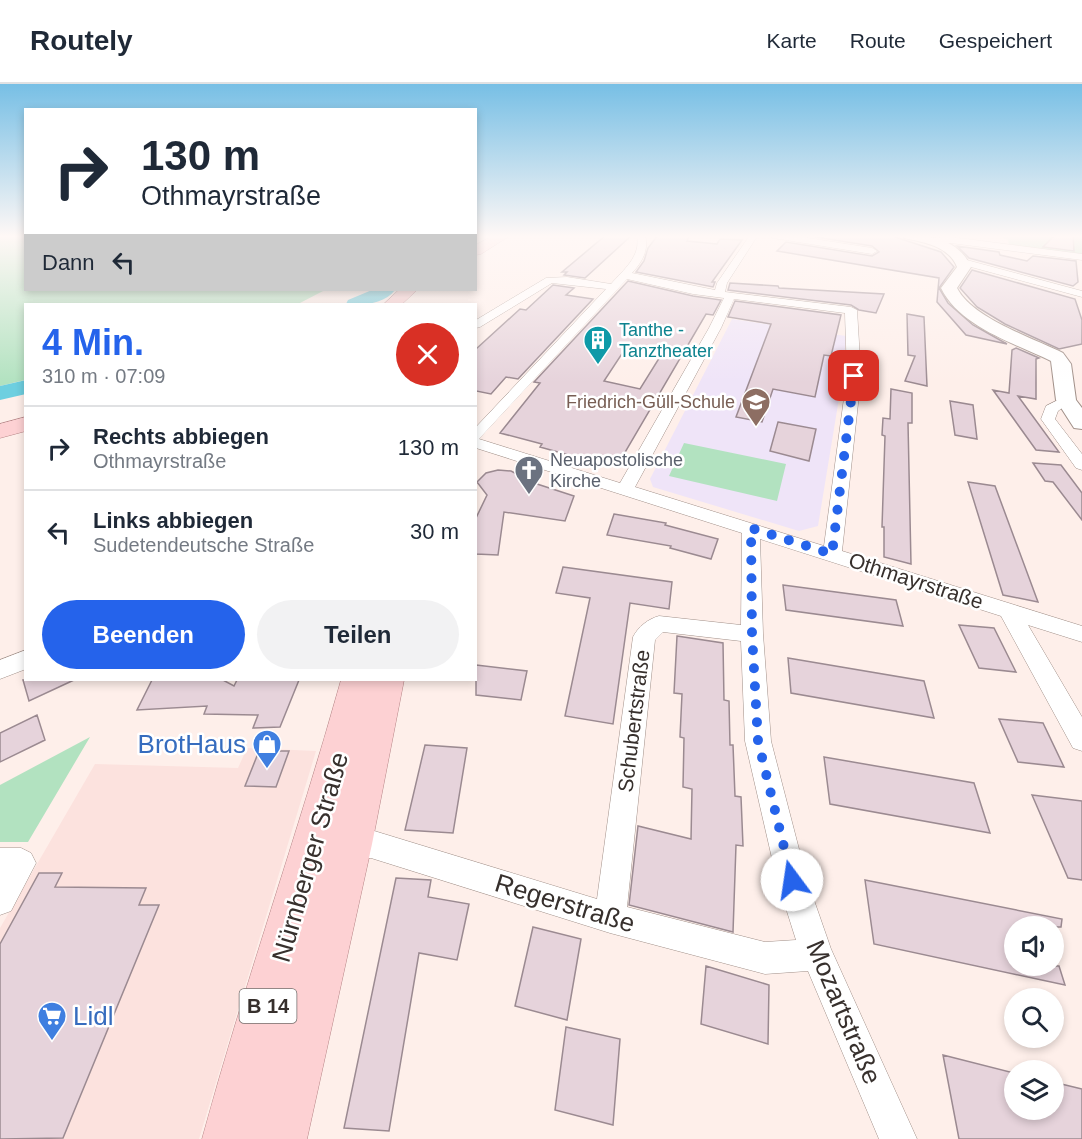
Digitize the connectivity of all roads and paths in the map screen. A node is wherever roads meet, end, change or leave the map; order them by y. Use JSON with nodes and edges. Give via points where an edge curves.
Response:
{"nodes":[{"id":1,"x":543,"y":284,"type":"edge"},
{"id":2,"x":594,"y":284,"type":"edge"},
{"id":3,"x":614,"y":284,"type":"edge"},
{"id":4,"x":663,"y":284,"type":"edge"},
{"id":5,"x":722,"y":284,"type":"edge"},
{"id":6,"x":952,"y":284,"type":"edge"},
{"id":7,"x":1044,"y":284,"type":"edge"},
{"id":8,"x":611,"y":287,"type":"junction"},
{"id":9,"x":408,"y":291,"type":"edge"},
{"id":10,"x":427,"y":291,"type":"edge"},
{"id":11,"x":1068,"y":291,"type":"junction"},
{"id":12,"x":1082,"y":294,"type":"edge"},
{"id":13,"x":725,"y":296,"type":"junction"},
{"id":14,"x":1082,"y":299,"type":"edge"},
{"id":15,"x":393,"y":303,"type":"edge"},
{"id":16,"x":412,"y":303,"type":"edge"},
{"id":17,"x":477,"y":324,"type":"edge"},
{"id":18,"x":1066,"y":400,"type":"junction"},
{"id":19,"x":24,"y":416,"type":"edge"},
{"id":20,"x":0,"y":422,"type":"edge"},
{"id":21,"x":1082,"y":423,"type":"edge"},
{"id":22,"x":24,"y":425,"type":"edge"},
{"id":23,"x":0,"y":431,"type":"edge"},
{"id":24,"x":477,"y":434,"type":"edge"},
{"id":25,"x":477,"y":443,"type":"edge"},
{"id":26,"x":1082,"y":465,"type":"edge"},
{"id":27,"x":625,"y":489,"type":"junction"},
{"id":28,"x":751,"y":528,"type":"junction"},
{"id":29,"x":832,"y":554,"type":"junction"},
{"id":30,"x":1009,"y":611,"type":"junction"},
{"id":31,"x":752,"y":634,"type":"junction"},
{"id":32,"x":1082,"y":634,"type":"edge"},
{"id":33,"x":24,"y":660,"type":"edge"},
{"id":34,"x":0,"y":670,"type":"edge"},
{"id":35,"x":359,"y":681,"type":"edge"},
{"id":36,"x":386,"y":681,"type":"edge"},
{"id":37,"x":1082,"y":740,"type":"edge"},
{"id":38,"x":333,"y":844,"type":"junction"},
{"id":39,"x":11,"y":863,"type":"edge"},
{"id":40,"x":0,"y":900,"type":"edge"},
{"id":41,"x":610,"y":918,"type":"junction"},
{"id":42,"x":817,"y":954,"type":"junction"},
{"id":43,"x":232,"y":1139,"type":"edge"},
{"id":44,"x":277,"y":1139,"type":"edge"},
{"id":45,"x":898,"y":1139,"type":"edge"}],
"edges":[{"from":1,"to":17,"type":"street"},
{"from":2,"to":8,"type":"street"},
{"from":3,"to":8,"type":"street"},
{"from":4,"to":13,"type":"street"},
{"from":5,"to":13,"type":"street"},
{"from":6,"to":18,"type":"street","via":[[950,295],[978,318],[1057,357],[1062,364]]},
{"from":7,"to":11,"type":"street"},
{"from":8,"to":24,"type":"street"},
{"from":9,"to":15,"type":"main road"},
{"from":10,"to":16,"type":"main road"},
{"from":11,"to":12,"type":"street"},
{"from":11,"to":14,"type":"street"},
{"from":13,"to":27,"type":"street","via":[[716,328]]},
{"from":13,"to":29,"type":"street","via":[[851,310],[854,376]]},
{"from":18,"to":21,"type":"street"},
{"from":18,"to":26,"type":"street","via":[[1051,409],[1048,419]]},
{"from":19,"to":20,"type":"main road"},
{"from":22,"to":23,"type":"main road"},
{"from":25,"to":27,"type":"street","name":"Othmayrstraße"},
{"from":27,"to":28,"type":"street","name":"Othmayrstraße"},
{"from":28,"to":29,"type":"street","name":"Othmayrstraße"},
{"from":28,"to":31,"type":"street","name":"Mozartstraße"},
{"from":29,"to":30,"type":"street","name":"Othmayrstraße"},
{"from":30,"to":32,"type":"street","name":"Othmayrstraße"},
{"from":30,"to":37,"type":"street"},
{"from":31,"to":41,"type":"street","name":"Schubertstraße","via":[[659,624],[644,638]]},
{"from":31,"to":42,"type":"street","name":"Mozartstraße","via":[[758,741],[792,880]]},
{"from":33,"to":34,"type":"street"},
{"from":35,"to":38,"type":"main road","name":"Nürnberger Straße","number":"B 14"},
{"from":36,"to":38,"type":"main road","name":"Nürnberger Straße","number":"B 14"},
{"from":38,"to":41,"type":"street","name":"Regerstraße","via":[[371,843]]},
{"from":38,"to":43,"type":"main road","name":"Nürnberger Straße","number":"B 14","via":[[305,873]]},
{"from":38,"to":44,"type":"main road","name":"Nürnberger Straße","number":"B 14"},
{"from":39,"to":40,"type":"street"},
{"from":41,"to":42,"type":"street","name":"Regerstraße","via":[[765,958]]},
{"from":42,"to":45,"type":"street","name":"Mozartstraße"}]}
